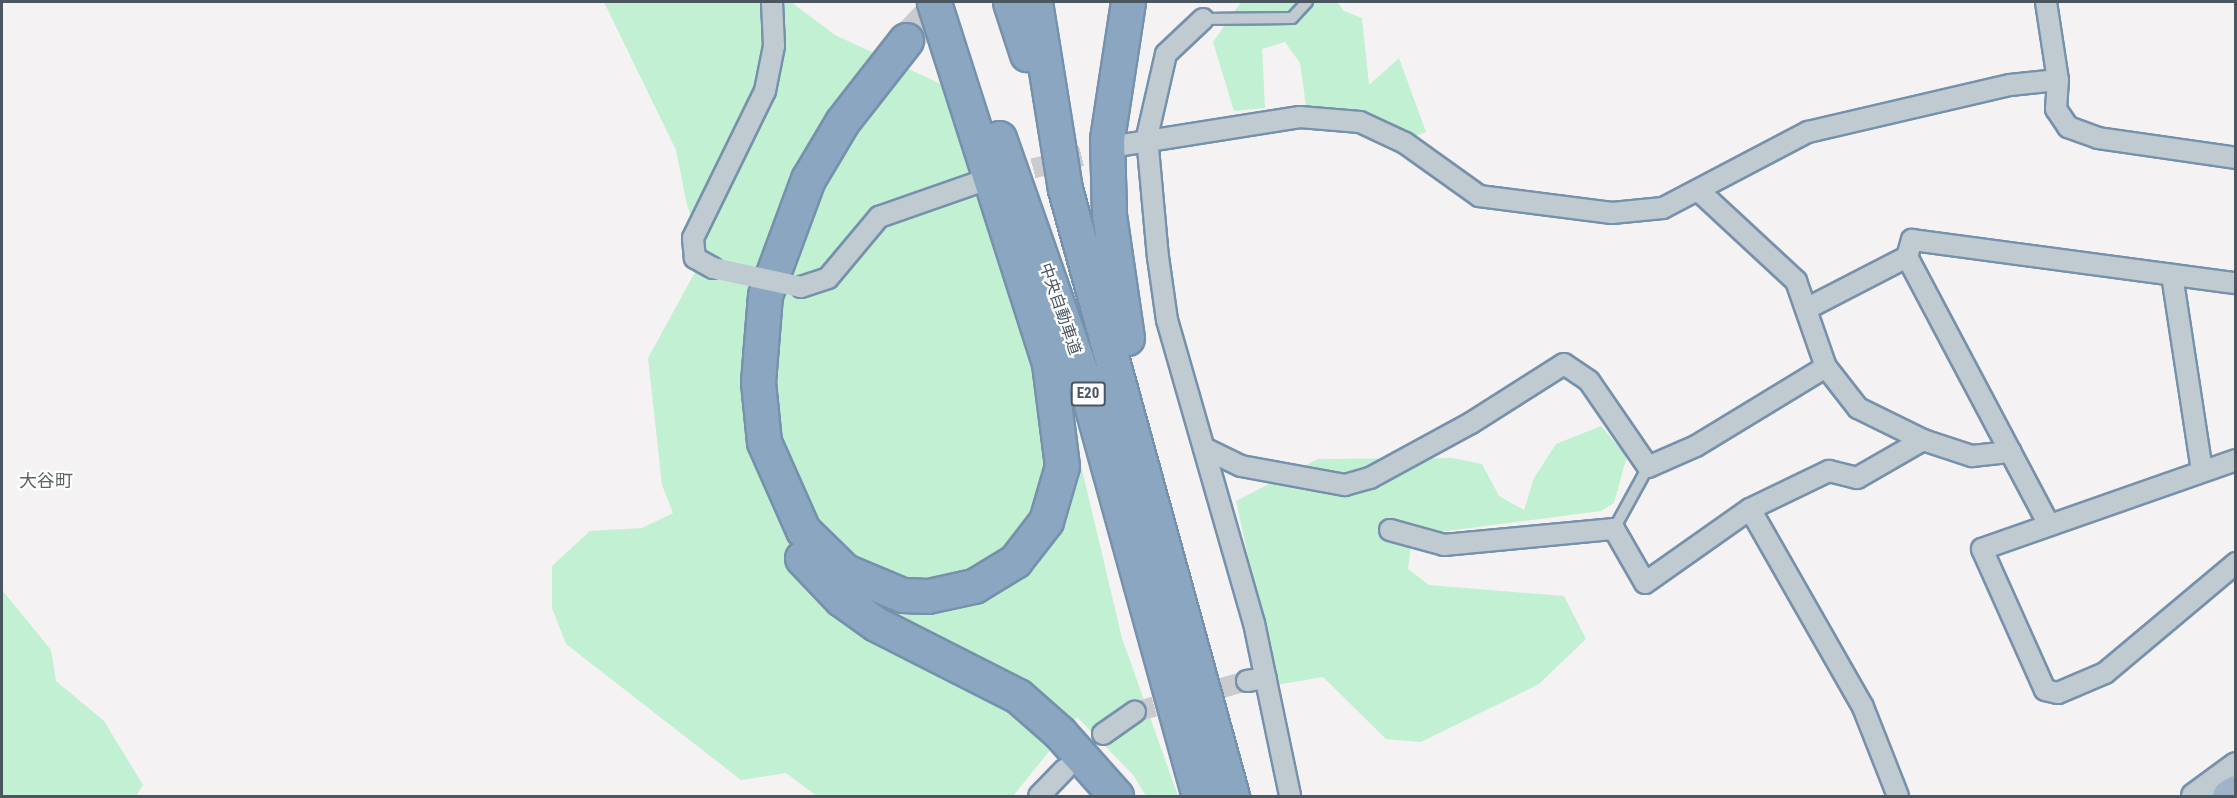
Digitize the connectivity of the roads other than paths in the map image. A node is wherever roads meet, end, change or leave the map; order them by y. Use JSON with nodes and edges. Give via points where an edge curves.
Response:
{"nodes":[{"id":1,"x":772,"y":2,"type":"edge"},
{"id":2,"x":934,"y":2,"type":"edge"},
{"id":3,"x":947,"y":2,"type":"edge"},
{"id":4,"x":1010,"y":2,"type":"edge"},
{"id":5,"x":1035,"y":2,"type":"edge"},
{"id":6,"x":1128,"y":2,"type":"edge"},
{"id":7,"x":1307,"y":2,"type":"edge"},
{"id":8,"x":2035,"y":2,"type":"edge"},
{"id":9,"x":2046,"y":2,"type":"edge"},
{"id":10,"x":1203,"y":18,"type":"joint"},
{"id":11,"x":2053,"y":33,"type":"junction"},
{"id":12,"x":2058,"y":80,"type":"junction"},
{"id":13,"x":1147,"y":137,"type":"junction"},
{"id":14,"x":1055,"y":141,"type":"junction"},
{"id":15,"x":1124,"y":145,"type":"tunnel mouth"},
{"id":16,"x":2235,"y":158,"type":"edge"},
{"id":17,"x":976,"y":183,"type":"dead end"},
{"id":18,"x":1700,"y":192,"type":"junction"},
{"id":19,"x":1907,"y":257,"type":"junction"},
{"id":20,"x":2172,"y":275,"type":"junction"},
{"id":21,"x":2235,"y":283,"type":"edge"},
{"id":22,"x":1808,"y":308,"type":"junction"},
{"id":23,"x":1826,"y":367,"type":"junction"},
{"id":24,"x":1923,"y":440,"type":"junction"},
{"id":25,"x":1204,"y":448,"type":"junction"},
{"id":26,"x":2011,"y":452,"type":"junction"},
{"id":27,"x":2235,"y":460,"type":"edge"},
{"id":28,"x":1648,"y":467,"type":"junction"},
{"id":29,"x":2202,"y":471,"type":"junction"},
{"id":30,"x":1750,"y":508,"type":"junction"},
{"id":31,"x":2048,"y":524,"type":"junction"},
{"id":32,"x":1390,"y":530,"type":"dead end"},
{"id":33,"x":1614,"y":530,"type":"junction"},
{"id":34,"x":2235,"y":563,"type":"edge"},
{"id":35,"x":1135,"y":712,"type":"tunnel mouth"},
{"id":36,"x":1103,"y":734,"type":"dead end"},
{"id":37,"x":2235,"y":765,"type":"edge"},
{"id":38,"x":1065,"y":770,"type":"dead end"},
{"id":39,"x":2235,"y":792,"type":"edge"},
{"id":40,"x":1040,"y":796,"type":"edge"},
{"id":41,"x":1116,"y":796,"type":"edge"},
{"id":42,"x":1199,"y":796,"type":"edge"},
{"id":43,"x":1232,"y":796,"type":"edge"},
{"id":44,"x":1290,"y":796,"type":"edge"},
{"id":45,"x":1898,"y":796,"type":"edge"},
{"id":46,"x":2194,"y":796,"type":"edge"},
{"id":47,"x":2229,"y":796,"type":"edge"}],
"edges":[{"from":1,"to":17,"type":"street","bridge":true,"via":[[774,46],[765,91],[693,238],[695,258],[713,268],[801,286],[828,278],[879,217]]},
{"from":2,"to":41,"type":"highway","via":[[1049,363],[1062,466],[1046,522],[1015,561],[974,586],[928,596],[902,595],[845,572],[803,530],[767,452],[758,382],[765,295],[808,179],[905,30],[865,63],[806,149],[760,252],[746,319],[742,384],[756,469],[779,526],[816,575],[841,599],[929,654],[1018,696],[1059,732]]},
{"from":3,"to":42,"type":"highway","name":"中央自動車道","number":"E20","via":[[1086,386]]},
{"from":4,"to":14,"type":"highway"},
{"from":5,"to":14,"type":"highway","name":"中央自動車道","number":"E20"},
{"from":6,"to":43,"type":"highway","via":[[1107,139],[1114,264],[1130,353]]},
{"from":7,"to":10,"type":"lane","via":[[1292,18]]},
{"from":8,"to":11,"type":"street"},
{"from":9,"to":11,"type":"street"},
{"from":10,"to":13,"type":"street","via":[[1166,54]]},
{"from":11,"to":12,"type":"street"},
{"from":12,"to":16,"type":"street","via":[[2060,118],[2078,132]]},
{"from":12,"to":18,"type":"street","via":[[2010,85],[1808,132],[1773,147]]},
{"from":13,"to":15,"type":"street"},
{"from":13,"to":18,"type":"street","via":[[1300,117],[1360,122],[1405,143],[1479,196],[1612,213],[1663,208]]},
{"from":13,"to":25,"type":"street","via":[[1167,320]]},
{"from":14,"to":43,"type":"highway","name":"中央自動車道","number":"E20"},
{"from":18,"to":22,"type":"street","via":[[1796,281]]},
{"from":19,"to":20,"type":"street","via":[[1912,240]]},
{"from":19,"to":22,"type":"street"},
{"from":19,"to":26,"type":"street"},
{"from":20,"to":21,"type":"street"},
{"from":20,"to":29,"type":"street"},
{"from":22,"to":23,"type":"street"},
{"from":23,"to":24,"type":"street","via":[[1858,408]]},
{"from":23,"to":28,"type":"street","via":[[1696,446]]},
{"from":24,"to":26,"type":"street","via":[[1972,456]]},
{"from":24,"to":30,"type":"street","via":[[1857,478],[1829,471]]},
{"from":25,"to":28,"type":"street","via":[[1241,466],[1345,485],[1370,478],[1471,423],[1564,364],[1589,381]]},
{"from":25,"to":44,"type":"street","via":[[1257,680]]},
{"from":26,"to":31,"type":"street"},
{"from":27,"to":29,"type":"street"},
{"from":28,"to":33,"type":"lane"},
{"from":29,"to":31,"type":"street"},
{"from":30,"to":33,"type":"street","via":[[1645,583]]},
{"from":30,"to":45,"type":"street","via":[[1863,707]]},
{"from":31,"to":34,"type":"street","via":[[1982,549],[2045,690],[2058,693],[2105,673]]},
{"from":32,"to":33,"type":"street","via":[[1444,545]]},
{"from":35,"to":36,"type":"street"},
{"from":37,"to":46,"type":"street"},
{"from":38,"to":40,"type":"street"},
{"from":39,"to":47,"type":"highway"}]}
